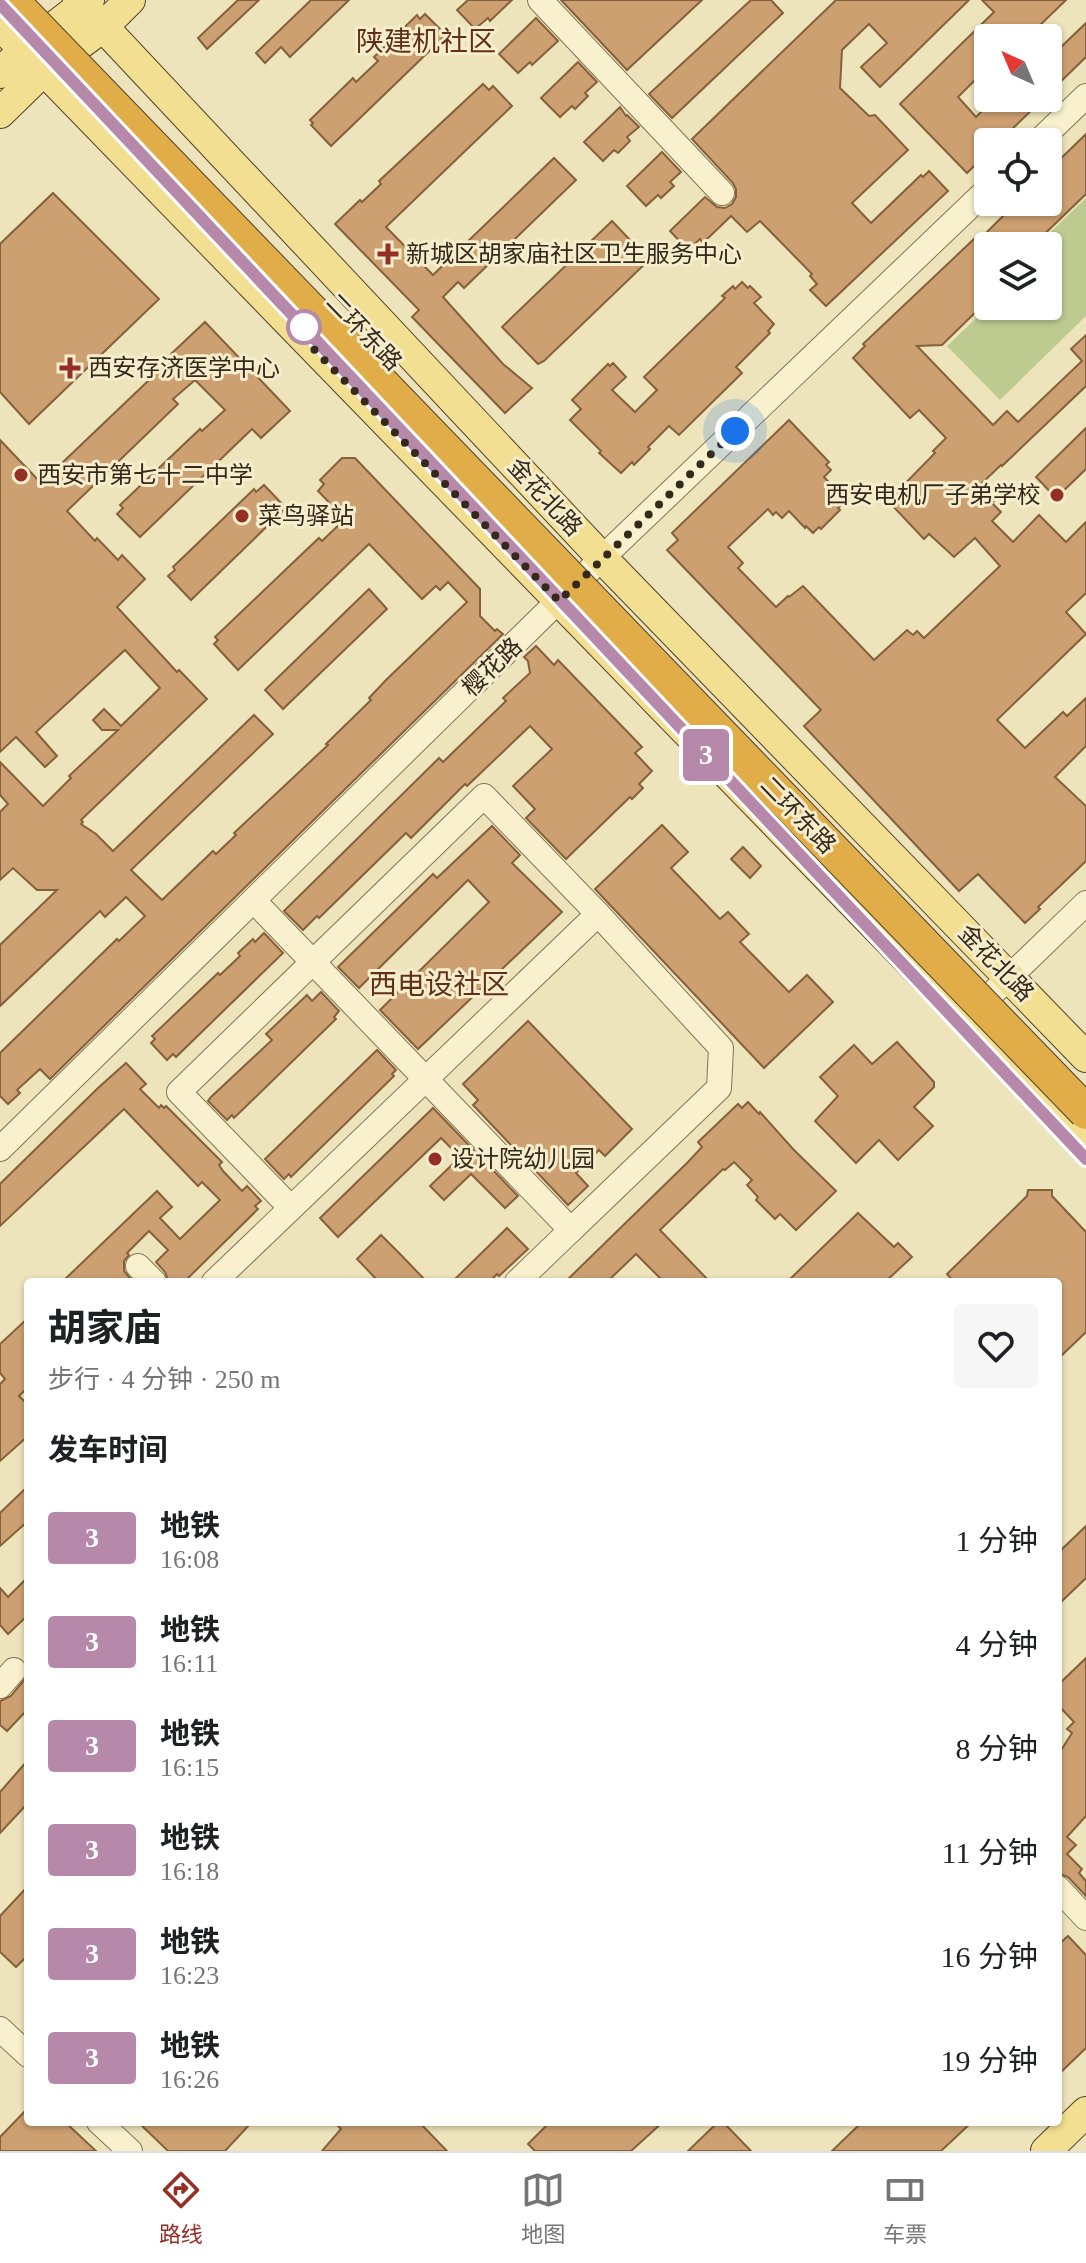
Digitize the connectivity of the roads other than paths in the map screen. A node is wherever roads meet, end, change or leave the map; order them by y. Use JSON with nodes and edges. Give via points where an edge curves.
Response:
{"nodes":[{"id":1,"x":11,"y":0,"type":"edge"},
{"id":2,"x":43,"y":0,"type":"edge"},
{"id":3,"x":130,"y":0,"type":"edge"},
{"id":4,"x":540,"y":0,"type":"edge"},
{"id":5,"x":88,"y":8,"type":"edge"},
{"id":6,"x":0,"y":25,"type":"edge"},
{"id":7,"x":34,"y":61,"type":"junction"},
{"id":8,"x":0,"y":73,"type":"edge"},
{"id":9,"x":1086,"y":96,"type":"edge"},
{"id":10,"x":0,"y":113,"type":"edge"},
{"id":11,"x":1053,"y":128,"type":"edge"},
{"id":12,"x":722,"y":193,"type":"dead end"},
{"id":13,"x":974,"y":202,"type":"edge"},
{"id":14,"x":602,"y":558,"type":"junction"},
{"id":15,"x":559,"y":601,"type":"junction"},
{"id":16,"x":254,"y":901,"type":"junction"},
{"id":17,"x":1086,"y":903,"type":"edge"},
{"id":18,"x":598,"y":914,"type":"junction"},
{"id":19,"x":313,"y":962,"type":"junction"},
{"id":20,"x":1010,"y":976,"type":"junction"},
{"id":21,"x":966,"y":1019,"type":"junction"},
{"id":22,"x":1086,"y":1057,"type":"edge"},
{"id":23,"x":1086,"y":1079,"type":"edge"},
{"id":24,"x":426,"y":1080,"type":"junction"},
{"id":25,"x":1086,"y":1112,"type":"edge"},
{"id":26,"x":1086,"y":1143,"type":"edge"},
{"id":27,"x":0,"y":1149,"type":"edge"},
{"id":28,"x":291,"y":1208,"type":"junction"},
{"id":29,"x":571,"y":1230,"type":"junction"},
{"id":30,"x":218,"y":1278,"type":"edge"},
{"id":31,"x":521,"y":1278,"type":"edge"},
{"id":32,"x":1062,"y":1892,"type":"edge"},
{"id":33,"x":1086,"y":1918,"type":"edge"},
{"id":34,"x":0,"y":2029,"type":"edge"},
{"id":35,"x":24,"y":2049,"type":"edge"},
{"id":36,"x":1086,"y":2112,"type":"edge"},
{"id":37,"x":103,"y":2126,"type":"edge"},
{"id":38,"x":130,"y":2151,"type":"edge"},
{"id":39,"x":1046,"y":2151,"type":"edge"}],
"edges":[{"from":1,"to":25,"type":"highway","name":"二环东路","bridge":true},
{"from":2,"to":23,"type":"highway","name":"二环东路"},
{"from":3,"to":5,"type":"main road"},
{"from":4,"to":12,"type":"street"},
{"from":5,"to":7,"type":"main road"},
{"from":5,"to":14,"type":"main road","name":"金花北路"},
{"from":6,"to":7,"type":"main road"},
{"from":7,"to":8,"type":"main road"},
{"from":7,"to":10,"type":"main road"},
{"from":7,"to":15,"type":"main road"},
{"from":9,"to":11,"type":"street"},
{"from":13,"to":14,"type":"street","name":"樱花路"},
{"from":14,"to":15,"type":"street","name":"樱花路"},
{"from":14,"to":20,"type":"main road","name":"金花北路"},
{"from":15,"to":16,"type":"street","name":"樱花路"},
{"from":15,"to":21,"type":"main road"},
{"from":16,"to":19,"type":"street"},
{"from":16,"to":27,"type":"street","name":"樱花路"},
{"from":17,"to":20,"type":"street"},
{"from":18,"to":19,"type":"street","via":[[484,796]]},
{"from":18,"to":24,"type":"street"},
{"from":18,"to":29,"type":"street","via":[[721,1048],[719,1088]]},
{"from":19,"to":24,"type":"street"},
{"from":19,"to":28,"type":"street","via":[[179,1092]]},
{"from":20,"to":21,"type":"street"},
{"from":20,"to":22,"type":"main road","name":"金花北路"},
{"from":21,"to":26,"type":"main road"},
{"from":24,"to":28,"type":"street"},
{"from":24,"to":29,"type":"street"},
{"from":28,"to":30,"type":"street"},
{"from":29,"to":31,"type":"street"},
{"from":32,"to":33,"type":"street"},
{"from":34,"to":35,"type":"street"},
{"from":36,"to":39,"type":"main road"},
{"from":37,"to":38,"type":"street"}]}
